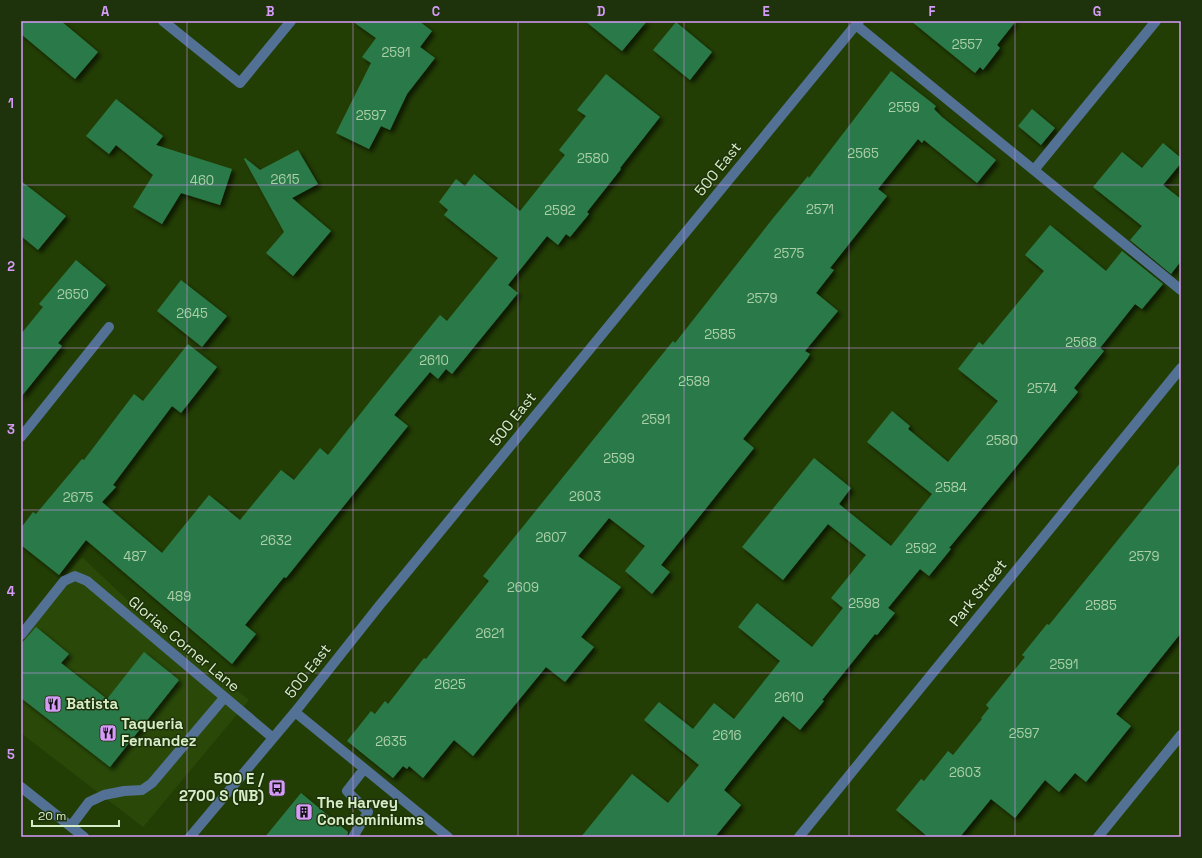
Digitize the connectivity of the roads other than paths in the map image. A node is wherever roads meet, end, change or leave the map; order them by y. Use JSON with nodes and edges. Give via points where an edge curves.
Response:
{"nodes":[{"id":1,"x":163,"y":21,"type":"edge"},
{"id":2,"x":291,"y":21,"type":"edge"},
{"id":3,"x":1156,"y":21,"type":"edge"},
{"id":4,"x":858,"y":23,"type":"edge"},
{"id":5,"x":1034,"y":170,"type":"junction"},
{"id":6,"x":1181,"y":290,"type":"edge"},
{"id":7,"x":109,"y":327,"type":"dead end"},
{"id":8,"x":1181,"y":368,"type":"edge"},
{"id":9,"x":21,"y":437,"type":"edge"},
{"id":10,"x":21,"y":635,"type":"edge"},
{"id":11,"x":224,"y":698,"type":"junction"},
{"id":12,"x":295,"y":712,"type":"junction"},
{"id":13,"x":1181,"y":735,"type":"edge"},
{"id":14,"x":273,"y":738,"type":"junction"},
{"id":15,"x":364,"y":769,"type":"junction"},
{"id":16,"x":21,"y":787,"type":"edge"},
{"id":17,"x":70,"y":826,"type":"junction"},
{"id":18,"x":84,"y":837,"type":"edge"},
{"id":19,"x":190,"y":837,"type":"edge"},
{"id":20,"x":353,"y":837,"type":"edge"},
{"id":21,"x":448,"y":837,"type":"edge"},
{"id":22,"x":799,"y":837,"type":"edge"},
{"id":23,"x":1098,"y":837,"type":"edge"}],
"edges":[{"from":1,"to":2,"type":"street","via":[[240,83]]},
{"from":3,"to":5,"type":"street"},
{"from":4,"to":5,"type":"street"},
{"from":4,"to":12,"type":"street","name":"500 East","via":[[379,606]]},
{"from":5,"to":6,"type":"street"},
{"from":7,"to":9,"type":"street"},
{"from":8,"to":22,"type":"street","name":"Park Street"},
{"from":10,"to":11,"type":"street","name":"Glorias Corner Lane","via":[[64,581],[75,576],[87,581]]},
{"from":11,"to":14,"type":"street","name":"Glorias Corner Lane"},
{"from":11,"to":17,"type":"street","via":[[152,783],[142,790],[104,795],[89,802]]},
{"from":12,"to":14,"type":"street","name":"500 East"},
{"from":12,"to":15,"type":"street"},
{"from":13,"to":23,"type":"street"},
{"from":14,"to":19,"type":"street","name":"500 East"},
{"from":15,"to":20,"type":"street","via":[[347,791],[368,812]]},
{"from":15,"to":21,"type":"street"},
{"from":16,"to":17,"type":"street"},
{"from":17,"to":18,"type":"street"}]}
